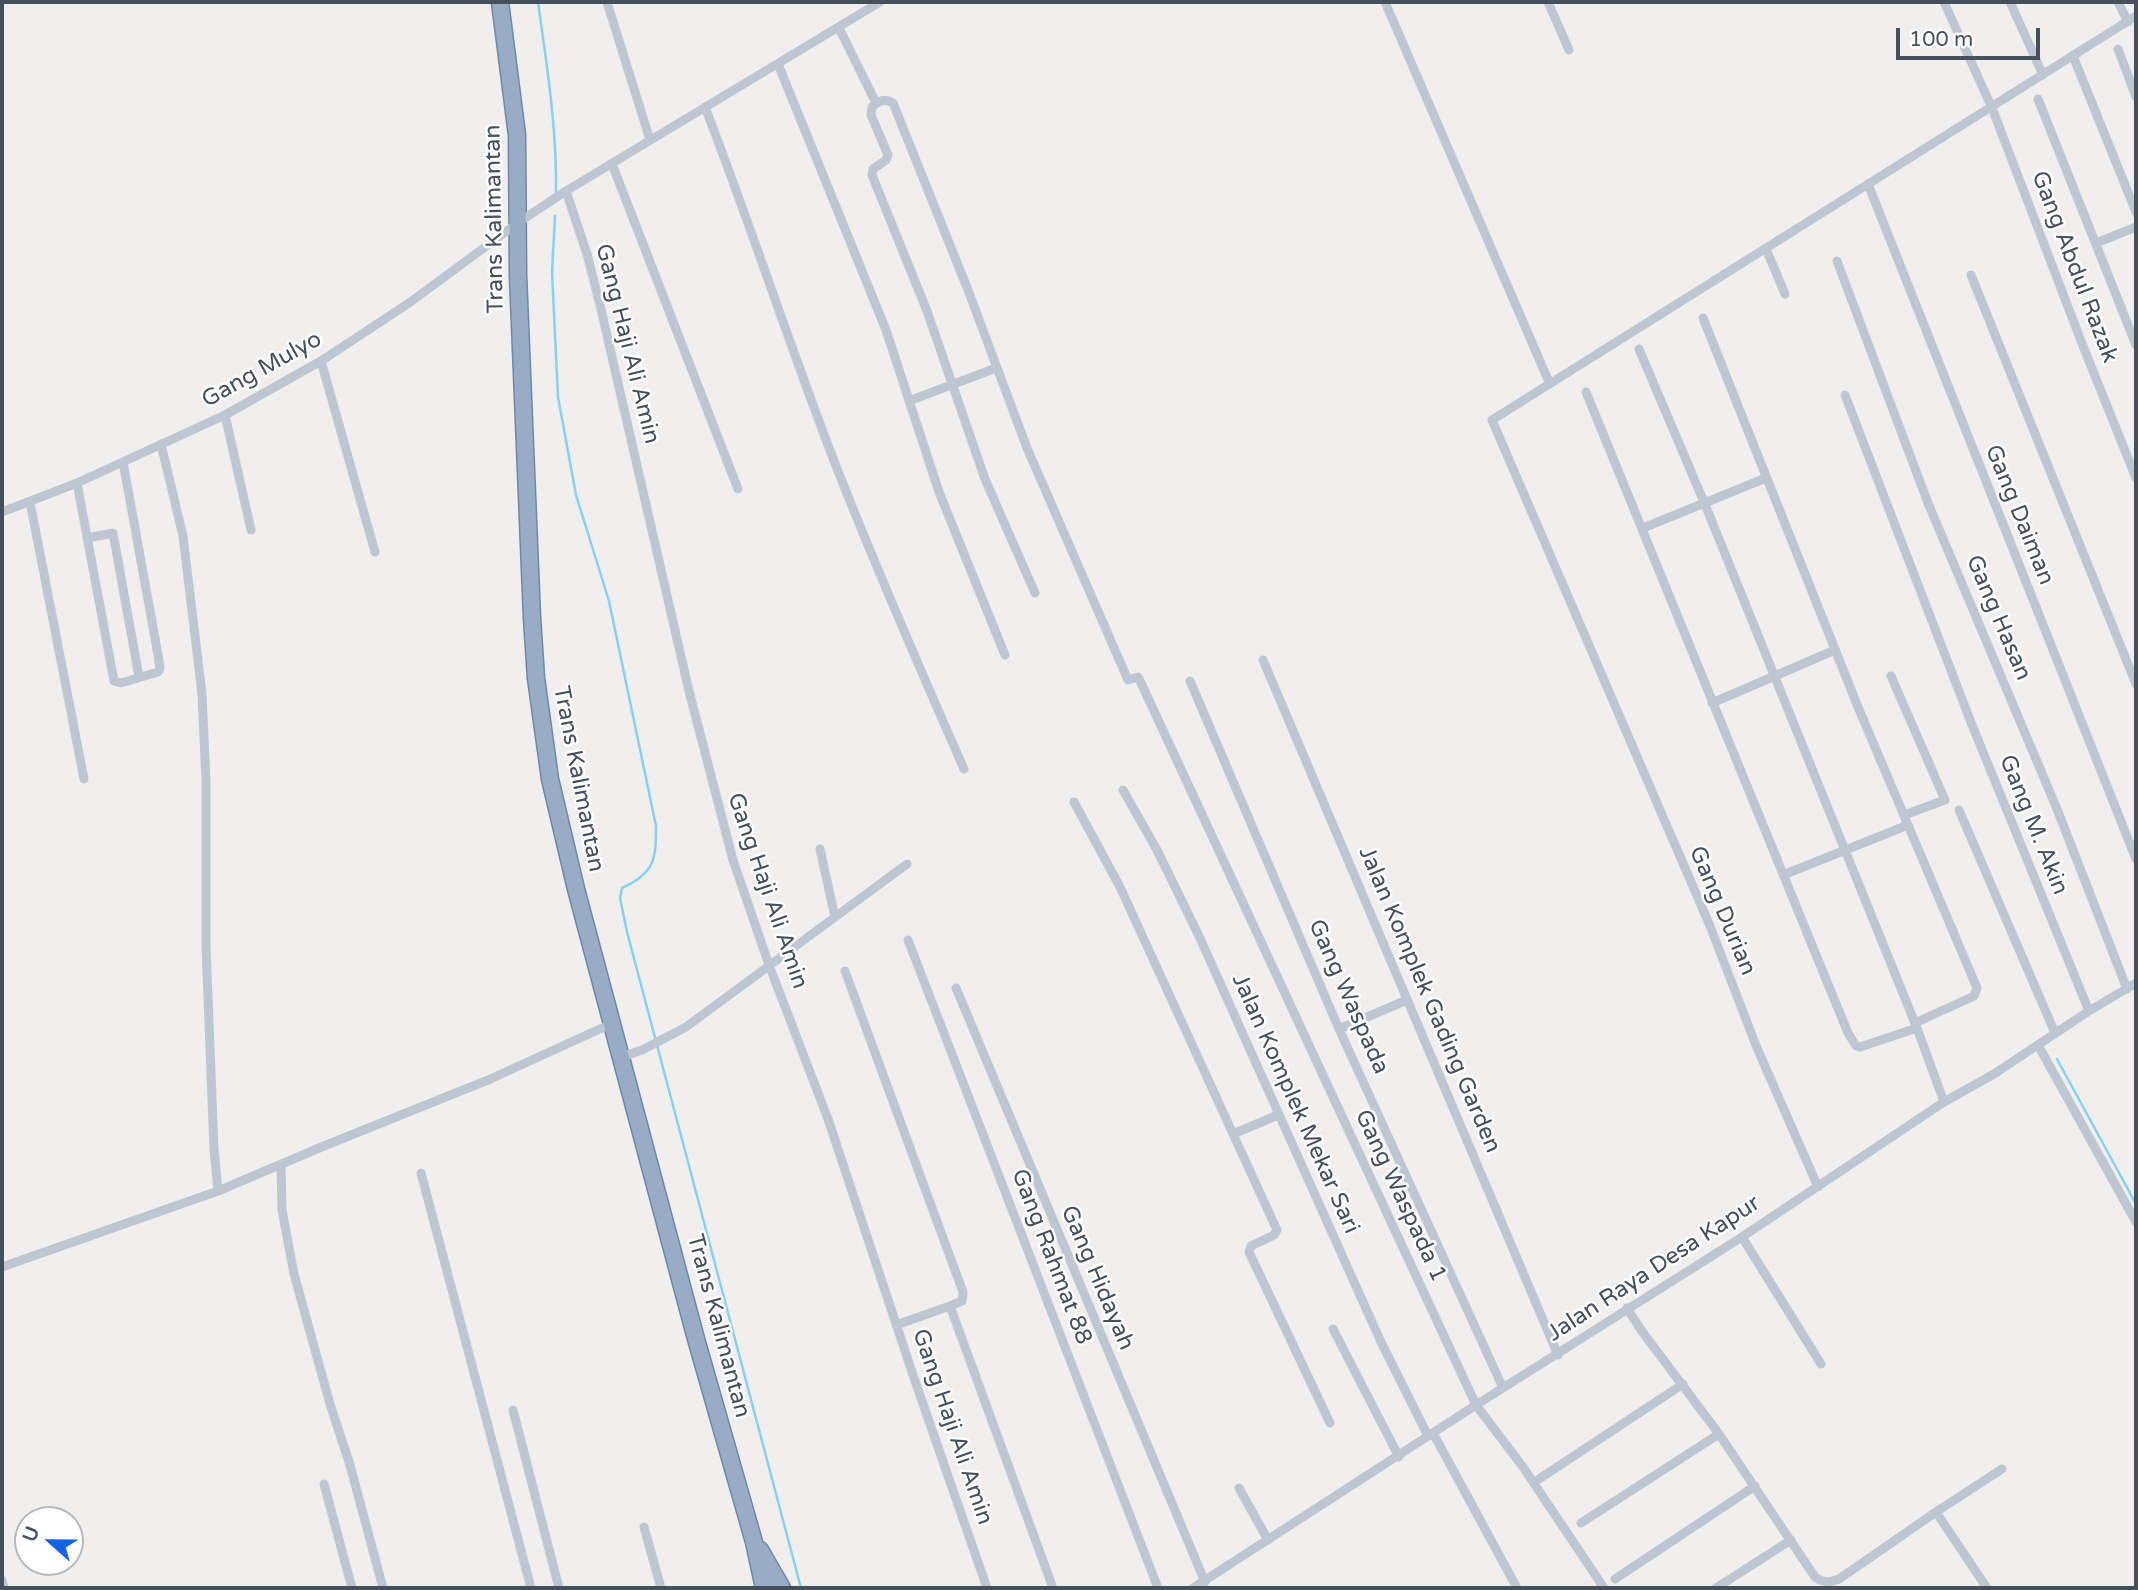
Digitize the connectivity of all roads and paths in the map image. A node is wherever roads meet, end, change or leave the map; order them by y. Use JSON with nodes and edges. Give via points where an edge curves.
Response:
{"nodes":[{"id":1,"x":500,"y":2,"type":"edge"},
{"id":2,"x":607,"y":2,"type":"edge"},
{"id":3,"x":880,"y":2,"type":"edge"},
{"id":4,"x":1385,"y":2,"type":"edge"},
{"id":5,"x":1548,"y":2,"type":"edge"},
{"id":6,"x":1944,"y":2,"type":"edge"},
{"id":7,"x":2010,"y":2,"type":"edge"},
{"id":8,"x":2118,"y":2,"type":"edge"},
{"id":9,"x":864,"y":6,"type":"edge"},
{"id":10,"x":2132,"y":19,"type":"edge"},
{"id":11,"x":838,"y":28,"type":"junction"},
{"id":12,"x":2118,"y":49,"type":"dead end"},
{"id":13,"x":1569,"y":50,"type":"dead end"},
{"id":14,"x":2073,"y":56,"type":"junction"},
{"id":15,"x":778,"y":64,"type":"junction"},
{"id":16,"x":2043,"y":75,"type":"junction"},
{"id":17,"x":2136,"y":97,"type":"edge"},
{"id":18,"x":2038,"y":99,"type":"dead end"},
{"id":19,"x":876,"y":103,"type":"junction"},
{"id":20,"x":705,"y":107,"type":"junction"},
{"id":21,"x":1992,"y":108,"type":"junction"},
{"id":22,"x":650,"y":140,"type":"junction"},
{"id":23,"x":612,"y":164,"type":"junction"},
{"id":24,"x":1868,"y":184,"type":"junction"},
{"id":25,"x":564,"y":193,"type":"junction"},
{"id":26,"x":2136,"y":212,"type":"edge"},
{"id":27,"x":519,"y":222,"type":"junction"},
{"id":28,"x":2136,"y":227,"type":"edge"},
{"id":29,"x":2095,"y":243,"type":"junction"},
{"id":30,"x":1766,"y":249,"type":"junction"},
{"id":31,"x":1837,"y":261,"type":"dead end"},
{"id":32,"x":1972,"y":275,"type":"dead end"},
{"id":33,"x":1786,"y":294,"type":"dead end"},
{"id":34,"x":1703,"y":318,"type":"dead end"},
{"id":35,"x":2136,"y":345,"type":"edge"},
{"id":36,"x":1639,"y":349,"type":"dead end"},
{"id":37,"x":321,"y":361,"type":"junction"},
{"id":38,"x":996,"y":368,"type":"junction"},
{"id":39,"x":1549,"y":382,"type":"junction"},
{"id":40,"x":953,"y":384,"type":"junction"},
{"id":41,"x":1586,"y":392,"type":"dead end"},
{"id":42,"x":1845,"y":395,"type":"dead end"},
{"id":43,"x":909,"y":401,"type":"junction"},
{"id":44,"x":226,"y":415,"type":"junction"},
{"id":45,"x":161,"y":444,"type":"junction"},
{"id":46,"x":122,"y":462,"type":"junction"},
{"id":47,"x":1766,"y":478,"type":"junction"},
{"id":48,"x":2136,"y":478,"type":"edge"},
{"id":49,"x":77,"y":483,"type":"junction"},
{"id":50,"x":738,"y":489,"type":"dead end"},
{"id":51,"x":30,"y":502,"type":"junction"},
{"id":52,"x":1704,"y":502,"type":"junction"},
{"id":53,"x":2,"y":512,"type":"edge"},
{"id":54,"x":1643,"y":528,"type":"junction"},
{"id":55,"x":251,"y":530,"type":"dead end"},
{"id":56,"x":87,"y":538,"type":"junction"},
{"id":57,"x":375,"y":552,"type":"dead end"},
{"id":58,"x":1035,"y":593,"type":"dead end"},
{"id":59,"x":1835,"y":650,"type":"junction"},
{"id":60,"x":1005,"y":655,"type":"dead end"},
{"id":61,"x":1263,"y":660,"type":"dead end"},
{"id":62,"x":1774,"y":676,"type":"junction"},
{"id":63,"x":1891,"y":676,"type":"dead end"},
{"id":64,"x":139,"y":677,"type":"junction"},
{"id":65,"x":1190,"y":681,"type":"dead end"},
{"id":66,"x":2136,"y":684,"type":"edge"},
{"id":67,"x":1712,"y":703,"type":"junction"},
{"id":68,"x":964,"y":769,"type":"dead end"},
{"id":69,"x":85,"y":779,"type":"dead end"},
{"id":70,"x":1123,"y":790,"type":"dead end"},
{"id":71,"x":1074,"y":802,"type":"dead end"},
{"id":72,"x":1959,"y":810,"type":"dead end"},
{"id":73,"x":1906,"y":820,"type":"junction"},
{"id":74,"x":820,"y":849,"type":"dead end"},
{"id":75,"x":1844,"y":852,"type":"junction"},
{"id":76,"x":2136,"y":859,"type":"edge"},
{"id":77,"x":907,"y":864,"type":"dead end"},
{"id":78,"x":1783,"y":875,"type":"junction"},
{"id":79,"x":835,"y":917,"type":"junction"},
{"id":80,"x":908,"y":940,"type":"dead end"},
{"id":81,"x":769,"y":965,"type":"junction"},
{"id":82,"x":845,"y":971,"type":"dead end"},
{"id":83,"x":2136,"y":983,"type":"edge"},
{"id":84,"x":956,"y":988,"type":"dead end"},
{"id":85,"x":2127,"y":989,"type":"junction"},
{"id":86,"x":1407,"y":1000,"type":"junction"},
{"id":87,"x":2089,"y":1011,"type":"junction"},
{"id":88,"x":613,"y":1023,"type":"junction"},
{"id":89,"x":1916,"y":1025,"type":"junction"},
{"id":90,"x":1339,"y":1029,"type":"junction"},
{"id":91,"x":2055,"y":1033,"type":"junction"},
{"id":92,"x":2038,"y":1045,"type":"junction"},
{"id":93,"x":622,"y":1057,"type":"junction"},
{"id":94,"x":1944,"y":1102,"type":"junction"},
{"id":95,"x":1278,"y":1115,"type":"junction"},
{"id":96,"x":1233,"y":1134,"type":"junction"},
{"id":97,"x":281,"y":1165,"type":"junction"},
{"id":98,"x":421,"y":1173,"type":"dead end"},
{"id":99,"x":1818,"y":1187,"type":"junction"},
{"id":100,"x":218,"y":1191,"type":"junction"},
{"id":101,"x":2136,"y":1222,"type":"edge"},
{"id":102,"x":1741,"y":1237,"type":"junction"},
{"id":103,"x":2,"y":1268,"type":"edge"},
{"id":104,"x":950,"y":1307,"type":"junction"},
{"id":105,"x":1627,"y":1308,"type":"junction"},
{"id":106,"x":896,"y":1325,"type":"junction"},
{"id":107,"x":1333,"y":1329,"type":"dead end"},
{"id":108,"x":1558,"y":1354,"type":"junction"},
{"id":109,"x":1821,"y":1364,"type":"dead end"},
{"id":110,"x":1683,"y":1384,"type":"junction"},
{"id":111,"x":1503,"y":1388,"type":"junction"},
{"id":112,"x":1476,"y":1405,"type":"junction"},
{"id":113,"x":513,"y":1410,"type":"dead end"},
{"id":114,"x":1330,"y":1423,"type":"dead end"},
{"id":115,"x":1430,"y":1434,"type":"junction"},
{"id":116,"x":1719,"y":1434,"type":"junction"},
{"id":117,"x":1399,"y":1457,"type":"junction"},
{"id":118,"x":2002,"y":1469,"type":"dead end"},
{"id":119,"x":1539,"y":1479,"type":"dead end"},
{"id":120,"x":324,"y":1484,"type":"dead end"},
{"id":121,"x":1755,"y":1486,"type":"junction"},
{"id":122,"x":1239,"y":1488,"type":"dead end"},
{"id":123,"x":1936,"y":1512,"type":"junction"},
{"id":124,"x":1581,"y":1523,"type":"dead end"},
{"id":125,"x":644,"y":1527,"type":"dead end"},
{"id":126,"x":1268,"y":1540,"type":"junction"},
{"id":127,"x":1791,"y":1540,"type":"junction"},
{"id":128,"x":754,"y":1542,"type":"junction"},
{"id":129,"x":1615,"y":1578,"type":"dead end"},
{"id":130,"x":2,"y":1580,"type":"edge"},
{"id":131,"x":1205,"y":1582,"type":"junction"},
{"id":132,"x":4,"y":1588,"type":"edge"},
{"id":133,"x":352,"y":1588,"type":"edge"},
{"id":134,"x":383,"y":1588,"type":"edge"},
{"id":135,"x":531,"y":1588,"type":"edge"},
{"id":136,"x":559,"y":1588,"type":"edge"},
{"id":137,"x":661,"y":1588,"type":"edge"},
{"id":138,"x":764,"y":1588,"type":"edge"},
{"id":139,"x":782,"y":1588,"type":"edge"},
{"id":140,"x":987,"y":1588,"type":"edge"},
{"id":141,"x":1052,"y":1588,"type":"edge"},
{"id":142,"x":1158,"y":1588,"type":"edge"},
{"id":143,"x":1193,"y":1588,"type":"edge"},
{"id":144,"x":1517,"y":1588,"type":"edge"},
{"id":145,"x":1604,"y":1588,"type":"edge"},
{"id":146,"x":1716,"y":1588,"type":"edge"},
{"id":147,"x":1987,"y":1588,"type":"edge"}],
"edges":[{"from":1,"to":27,"type":"highway","name":"Trans Kalimantan","via":[[517,135]]},
{"from":2,"to":22,"type":"street"},
{"from":3,"to":9,"type":"street","name":"Gang Mulyo"},
{"from":4,"to":39,"type":"street"},
{"from":5,"to":13,"type":"street"},
{"from":6,"to":21,"type":"street","name":"Gang Abdul Razak"},
{"from":7,"to":16,"type":"street"},
{"from":8,"to":10,"type":"street"},
{"from":9,"to":11,"type":"street","name":"Gang Mulyo"},
{"from":10,"to":14,"type":"street"},
{"from":11,"to":15,"type":"street","name":"Gang Mulyo"},
{"from":11,"to":19,"type":"street"},
{"from":12,"to":17,"type":"street"},
{"from":14,"to":16,"type":"street"},
{"from":14,"to":26,"type":"street"},
{"from":15,"to":20,"type":"street","name":"Gang Mulyo"},
{"from":15,"to":43,"type":"street","via":[[886,330]]},
{"from":16,"to":21,"type":"street"},
{"from":18,"to":29,"type":"street"},
{"from":19,"to":38,"type":"street","via":[[893,103]]},
{"from":19,"to":40,"type":"street","via":[[871,115],[888,155],[872,175]]},
{"from":20,"to":22,"type":"street","name":"Gang Mulyo"},
{"from":20,"to":68,"type":"street","via":[[836,466]]},
{"from":21,"to":24,"type":"street"},
{"from":21,"to":48,"type":"street","name":"Gang Abdul Razak"},
{"from":22,"to":23,"type":"street","name":"Gang Mulyo"},
{"from":23,"to":25,"type":"street","name":"Gang Mulyo"},
{"from":23,"to":50,"type":"street"},
{"from":24,"to":30,"type":"street"},
{"from":24,"to":76,"type":"street","name":"Gang Daiman"},
{"from":25,"to":27,"type":"street","name":"Gang Mulyo"},
{"from":25,"to":81,"type":"street","name":"Gang Haji Ali Amin","via":[[600,305],[721,819]]},
{"from":27,"to":37,"type":"street","name":"Gang Mulyo"},
{"from":27,"to":88,"type":"highway","name":"Trans Kalimantan","via":[[518,289],[537,690],[563,838]]},
{"from":28,"to":29,"type":"street"},
{"from":29,"to":35,"type":"street"},
{"from":30,"to":33,"type":"street"},
{"from":30,"to":39,"type":"street"},
{"from":31,"to":85,"type":"street","name":"Gang Hasan","via":[[1928,503]]},
{"from":32,"to":66,"type":"street"},
{"from":34,"to":47,"type":"street"},
{"from":36,"to":52,"type":"street"},
{"from":37,"to":44,"type":"street","name":"Gang Mulyo"},
{"from":37,"to":57,"type":"street"},
{"from":38,"to":40,"type":"street"},
{"from":38,"to":112,"type":"street","name":"Gang Waspada 1","via":[[1112,646],[1128,680],[1138,677],[1141,683]]},
{"from":39,"to":99,"type":"street","name":"Gang Durian","via":[[1492,419]]},
{"from":40,"to":43,"type":"street"},
{"from":40,"to":58,"type":"street","via":[[985,479]]},
{"from":41,"to":54,"type":"street"},
{"from":42,"to":87,"type":"street","name":"Gang M. Akin","via":[[1999,794]]},
{"from":43,"to":60,"type":"street","via":[[939,492]]},
{"from":44,"to":45,"type":"street","name":"Gang Mulyo"},
{"from":44,"to":55,"type":"street"},
{"from":45,"to":46,"type":"street","name":"Gang Mulyo"},
{"from":45,"to":100,"type":"street","via":[[187,559],[202,694],[206,947]]},
{"from":46,"to":49,"type":"street","name":"Gang Mulyo"},
{"from":46,"to":64,"type":"street","via":[[160,668]]},
{"from":47,"to":52,"type":"street"},
{"from":47,"to":59,"type":"street"},
{"from":49,"to":51,"type":"street","name":"Gang Mulyo"},
{"from":49,"to":56,"type":"street"},
{"from":51,"to":53,"type":"street","name":"Gang Mulyo"},
{"from":51,"to":69,"type":"street"},
{"from":52,"to":54,"type":"street"},
{"from":52,"to":62,"type":"street"},
{"from":54,"to":67,"type":"street"},
{"from":56,"to":64,"type":"street","via":[[113,533]]},
{"from":56,"to":64,"type":"street","via":[[114,681]]},
{"from":59,"to":62,"type":"street"},
{"from":59,"to":73,"type":"street"},
{"from":61,"to":86,"type":"street","name":"Jalan Komplek Gading Garden"},
{"from":62,"to":67,"type":"street"},
{"from":62,"to":75,"type":"street"},
{"from":63,"to":73,"type":"street","via":[[1945,800]]},
{"from":65,"to":90,"type":"street","name":"Gang Waspada"},
{"from":67,"to":78,"type":"street"},
{"from":70,"to":95,"type":"street","name":"Jalan Komplek Mekar Sari","via":[[1199,936]]},
{"from":71,"to":96,"type":"street","via":[[1120,887]]},
{"from":72,"to":91,"type":"street"},
{"from":73,"to":75,"type":"street"},
{"from":73,"to":89,"type":"street","via":[[1977,988],[1975,996]]},
{"from":74,"to":79,"type":"street"},
{"from":75,"to":78,"type":"street"},
{"from":75,"to":89,"type":"street"},
{"from":77,"to":79,"type":"street"},
{"from":78,"to":89,"type":"street","via":[[1856,1046],[1864,1047]]},
{"from":79,"to":81,"type":"street"},
{"from":80,"to":142,"type":"street","name":"Gang Rahmat 88"},
{"from":81,"to":93,"type":"street","via":[[686,1027]]},
{"from":81,"to":106,"type":"street","name":"Gang Haji Ali Amin","via":[[828,1119]]},
{"from":82,"to":104,"type":"street","via":[[963,1292],[962,1301]]},
{"from":83,"to":85,"type":"street","name":"Jalan Raya Desa Kapur"},
{"from":84,"to":131,"type":"street","name":"Gang Hidayah"},
{"from":85,"to":87,"type":"street","name":"Jalan Raya Desa Kapur"},
{"from":86,"to":90,"type":"street"},
{"from":86,"to":108,"type":"street","name":"Jalan Komplek Gading Garden"},
{"from":87,"to":91,"type":"street","name":"Jalan Raya Desa Kapur"},
{"from":88,"to":93,"type":"highway","name":"Trans Kalimantan"},
{"from":88,"to":97,"type":"street"},
{"from":89,"to":94,"type":"street"},
{"from":90,"to":111,"type":"street","name":"Gang Waspada"},
{"from":91,"to":92,"type":"street","name":"Jalan Raya Desa Kapur"},
{"from":92,"to":94,"type":"street","name":"Jalan Raya Desa Kapur"},
{"from":92,"to":101,"type":"street"},
{"from":93,"to":128,"type":"highway","name":"Trans Kalimantan"},
{"from":94,"to":99,"type":"street","name":"Jalan Raya Desa Kapur"},
{"from":95,"to":96,"type":"street"},
{"from":95,"to":115,"type":"street","name":"Jalan Komplek Mekar Sari","via":[[1381,1342]]},
{"from":96,"to":114,"type":"street","via":[[1277,1230],[1249,1252]]},
{"from":97,"to":100,"type":"street"},
{"from":97,"to":134,"type":"street","via":[[282,1210],[294,1274]]},
{"from":98,"to":135,"type":"street"},
{"from":99,"to":102,"type":"street","name":"Jalan Raya Desa Kapur"},
{"from":100,"to":103,"type":"street"},
{"from":102,"to":105,"type":"street","name":"Jalan Raya Desa Kapur"},
{"from":102,"to":109,"type":"street"},
{"from":104,"to":106,"type":"street"},
{"from":104,"to":141,"type":"street"},
{"from":105,"to":108,"type":"street","name":"Jalan Raya Desa Kapur"},
{"from":105,"to":110,"type":"street"},
{"from":106,"to":140,"type":"street","name":"Gang Haji Ali Amin"},
{"from":107,"to":117,"type":"street"},
{"from":108,"to":111,"type":"street","name":"Jalan Raya Desa Kapur"},
{"from":110,"to":116,"type":"street"},
{"from":110,"to":119,"type":"street"},
{"from":111,"to":112,"type":"street","name":"Jalan Raya Desa Kapur"},
{"from":112,"to":115,"type":"street","name":"Jalan Raya Desa Kapur"},
{"from":112,"to":145,"type":"street","name":"Gang Waspada 1"},
{"from":113,"to":136,"type":"street"},
{"from":115,"to":117,"type":"street","name":"Jalan Raya Desa Kapur"},
{"from":115,"to":144,"type":"street","name":"Jalan Komplek Mekar Sari"},
{"from":116,"to":121,"type":"street"},
{"from":116,"to":124,"type":"street"},
{"from":117,"to":126,"type":"street","name":"Jalan Raya Desa Kapur"},
{"from":118,"to":123,"type":"street"},
{"from":120,"to":133,"type":"street"},
{"from":121,"to":127,"type":"street"},
{"from":121,"to":129,"type":"street"},
{"from":122,"to":126,"type":"street"},
{"from":123,"to":127,"type":"street","via":[[1830,1582],[1815,1577]]},
{"from":123,"to":147,"type":"street"},
{"from":125,"to":137,"type":"street"},
{"from":126,"to":131,"type":"street","name":"Jalan Raya Desa Kapur"},
{"from":127,"to":146,"type":"street"},
{"from":128,"to":138,"type":"highway","name":"Trans Kalimantan"},
{"from":128,"to":139,"type":"highway","name":"Trans Kalimantan"},
{"from":130,"to":132,"type":"street"},
{"from":131,"to":143,"type":"street","name":"Jalan Raya Desa Kapur"}]}
